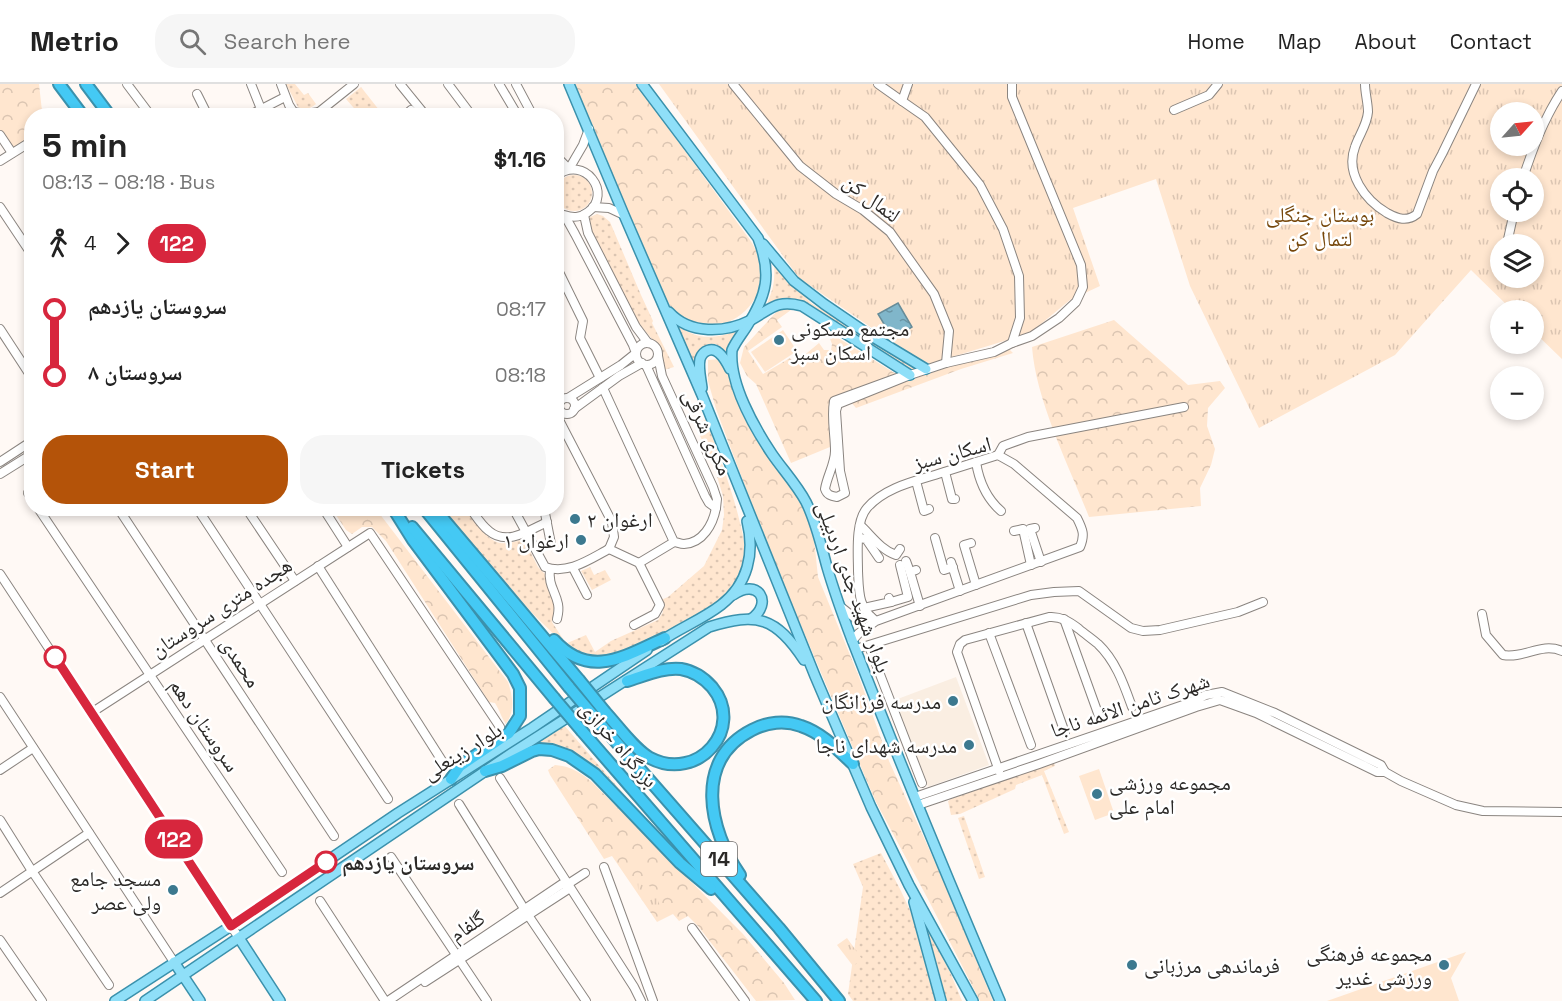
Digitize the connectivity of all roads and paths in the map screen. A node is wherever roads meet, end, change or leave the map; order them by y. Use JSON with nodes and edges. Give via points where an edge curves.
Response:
{"nodes":[{"id":1,"x":59,"y":84,"type":"edge"},
{"id":2,"x":86,"y":84,"type":"edge"},
{"id":3,"x":94,"y":84,"type":"edge"},
{"id":4,"x":127,"y":84,"type":"edge"},
{"id":5,"x":251,"y":84,"type":"edge"},
{"id":6,"x":281,"y":84,"type":"edge"},
{"id":7,"x":354,"y":84,"type":"edge"},
{"id":8,"x":400,"y":84,"type":"edge"},
{"id":9,"x":448,"y":84,"type":"edge"},
{"id":10,"x":499,"y":84,"type":"edge"},
{"id":11,"x":516,"y":84,"type":"edge"},
{"id":12,"x":568,"y":84,"type":"edge"},
{"id":13,"x":642,"y":84,"type":"edge"},
{"id":14,"x":733,"y":84,"type":"edge"},
{"id":15,"x":878,"y":84,"type":"edge"},
{"id":16,"x":908,"y":84,"type":"edge"},
{"id":17,"x":1007,"y":84,"type":"edge"},
{"id":18,"x":1012,"y":84,"type":"edge"},
{"id":19,"x":1218,"y":84,"type":"edge"},
{"id":20,"x":1365,"y":84,"type":"edge"},
{"id":21,"x":1476,"y":84,"type":"edge"},
{"id":22,"x":1562,"y":91,"type":"edge"},
{"id":23,"x":197,"y":94,"type":"dead end"},
{"id":24,"x":285,"y":97,"type":"junction"},
{"id":25,"x":1012,"y":97,"type":"junction"},
{"id":26,"x":99,"y":101,"type":"junction"},
{"id":27,"x":902,"y":101,"type":"junction"},
{"id":28,"x":77,"y":108,"type":"edge"},
{"id":29,"x":104,"y":108,"type":"edge"},
{"id":30,"x":145,"y":108,"type":"edge"},
{"id":31,"x":204,"y":108,"type":"edge"},
{"id":32,"x":262,"y":108,"type":"edge"},
{"id":33,"x":270,"y":108,"type":"edge"},
{"id":34,"x":291,"y":108,"type":"edge"},
{"id":35,"x":325,"y":108,"type":"edge"},
{"id":36,"x":420,"y":108,"type":"edge"},
{"id":37,"x":466,"y":108,"type":"edge"},
{"id":38,"x":513,"y":108,"type":"edge"},
{"id":39,"x":529,"y":108,"type":"edge"},
{"id":40,"x":1174,"y":110,"type":"dead end"},
{"id":41,"x":589,"y":129,"type":"junction"},
{"id":42,"x":0,"y":135,"type":"edge"},
{"id":43,"x":24,"y":146,"type":"edge"},
{"id":44,"x":12,"y":153,"type":"junction"},
{"id":45,"x":0,"y":161,"type":"edge"},
{"id":46,"x":564,"y":164,"type":"edge"},
{"id":47,"x":1526,"y":168,"type":"edge"},
{"id":48,"x":569,"y":169,"type":"junction"},
{"id":49,"x":564,"y":171,"type":"edge"},
{"id":50,"x":0,"y":207,"type":"edge"},
{"id":51,"x":593,"y":207,"type":"junction"},
{"id":52,"x":564,"y":215,"type":"edge"},
{"id":53,"x":584,"y":215,"type":"junction"},
{"id":54,"x":624,"y":215,"type":"junction"},
{"id":55,"x":564,"y":222,"type":"edge"},
{"id":56,"x":758,"y":238,"type":"junction"},
{"id":57,"x":24,"y":243,"type":"edge"},
{"id":58,"x":564,"y":282,"type":"edge"},
{"id":59,"x":654,"y":286,"type":"junction"},
{"id":60,"x":751,"y":320,"type":"junction"},
{"id":61,"x":0,"y":329,"type":"edge"},
{"id":62,"x":648,"y":343,"type":"junction"},
{"id":63,"x":1012,"y":343,"type":"junction"},
{"id":64,"x":636,"y":353,"type":"junction"},
{"id":65,"x":658,"y":356,"type":"junction"},
{"id":66,"x":946,"y":363,"type":"junction"},
{"id":67,"x":644,"y":364,"type":"junction"},
{"id":68,"x":24,"y":366,"type":"edge"},
{"id":69,"x":926,"y":369,"type":"junction"},
{"id":70,"x":909,"y":374,"type":"junction"},
{"id":71,"x":734,"y":376,"type":"junction"},
{"id":72,"x":600,"y":378,"type":"junction"},
{"id":73,"x":603,"y":388,"type":"junction"},
{"id":74,"x":702,"y":395,"type":"junction"},
{"id":75,"x":568,"y":398,"type":"junction"},
{"id":76,"x":564,"y":399,"type":"edge"},
{"id":77,"x":1184,"y":407,"type":"dead end"},
{"id":78,"x":572,"y":411,"type":"junction"},
{"id":79,"x":564,"y":413,"type":"edge"},
{"id":80,"x":564,"y":415,"type":"edge"},
{"id":81,"x":564,"y":430,"type":"edge"},
{"id":82,"x":24,"y":446,"type":"edge"},
{"id":83,"x":998,"y":455,"type":"junction"},
{"id":84,"x":24,"y":459,"type":"edge"},
{"id":85,"x":0,"y":462,"type":"edge"},
{"id":86,"x":976,"y":462,"type":"junction"},
{"id":87,"x":945,"y":472,"type":"junction"},
{"id":88,"x":0,"y":474,"type":"edge"},
{"id":89,"x":916,"y":481,"type":"junction"},
{"id":90,"x":738,"y":487,"type":"junction"},
{"id":91,"x":955,"y":499,"type":"dead end"},
{"id":92,"x":716,"y":508,"type":"junction"},
{"id":93,"x":929,"y":509,"type":"dead end"},
{"id":94,"x":1001,"y":511,"type":"dead end"},
{"id":95,"x":43,"y":516,"type":"edge"},
{"id":96,"x":123,"y":516,"type":"edge"},
{"id":97,"x":202,"y":516,"type":"edge"},
{"id":98,"x":251,"y":516,"type":"edge"},
{"id":99,"x":328,"y":516,"type":"edge"},
{"id":100,"x":400,"y":516,"type":"edge"},
{"id":101,"x":402,"y":516,"type":"edge"},
{"id":102,"x":430,"y":516,"type":"edge"},
{"id":103,"x":441,"y":516,"type":"edge"},
{"id":104,"x":476,"y":516,"type":"edge"},
{"id":105,"x":517,"y":516,"type":"edge"},
{"id":106,"x":546,"y":516,"type":"edge"},
{"id":107,"x":547,"y":522,"type":"junction"},
{"id":108,"x":860,"y":525,"type":"junction"},
{"id":109,"x":1035,"y":528,"type":"dead end"},
{"id":110,"x":1014,"y":531,"type":"dead end"},
{"id":111,"x":525,"y":532,"type":"junction"},
{"id":112,"x":859,"y":538,"type":"junction"},
{"id":113,"x":935,"y":538,"type":"dead end"},
{"id":114,"x":674,"y":542,"type":"junction"},
{"id":115,"x":971,"y":543,"type":"dead end"},
{"id":116,"x":551,"y":544,"type":"dead end"},
{"id":117,"x":348,"y":547,"type":"junction"},
{"id":118,"x":609,"y":549,"type":"junction"},
{"id":119,"x":900,"y":549,"type":"dead end"},
{"id":120,"x":879,"y":558,"type":"dead end"},
{"id":121,"x":1041,"y":562,"type":"junction"},
{"id":122,"x":639,"y":563,"type":"junction"},
{"id":123,"x":1031,"y":565,"type":"junction"},
{"id":124,"x":318,"y":566,"type":"junction"},
{"id":125,"x":573,"y":568,"type":"junction"},
{"id":126,"x":550,"y":569,"type":"junction"},
{"id":127,"x":0,"y":574,"type":"edge"},
{"id":128,"x":295,"y":581,"type":"junction"},
{"id":129,"x":976,"y":585,"type":"junction"},
{"id":130,"x":500,"y":586,"type":"junction"},
{"id":131,"x":960,"y":591,"type":"junction"},
{"id":132,"x":587,"y":595,"type":"dead end"},
{"id":133,"x":730,"y":597,"type":"junction"},
{"id":134,"x":1263,"y":602,"type":"dead end"},
{"id":135,"x":260,"y":604,"type":"junction"},
{"id":136,"x":920,"y":606,"type":"junction"},
{"id":137,"x":841,"y":607,"type":"junction"},
{"id":138,"x":864,"y":608,"type":"junction"},
{"id":139,"x":1482,"y":614,"type":"dead end"},
{"id":140,"x":751,"y":619,"type":"junction"},
{"id":141,"x":873,"y":619,"type":"junction"},
{"id":142,"x":1064,"y":619,"type":"junction"},
{"id":143,"x":557,"y":620,"type":"dead end"},
{"id":144,"x":1026,"y":622,"type":"junction"},
{"id":145,"x":634,"y":625,"type":"dead end"},
{"id":146,"x":989,"y":633,"type":"junction"},
{"id":147,"x":665,"y":638,"type":"junction"},
{"id":148,"x":204,"y":639,"type":"junction"},
{"id":149,"x":854,"y":645,"type":"junction"},
{"id":150,"x":869,"y":646,"type":"junction"},
{"id":151,"x":1562,"y":651,"type":"edge"},
{"id":152,"x":149,"y":675,"type":"junction"},
{"id":153,"x":815,"y":676,"type":"junction"},
{"id":154,"x":627,"y":681,"type":"junction"},
{"id":155,"x":0,"y":697,"type":"edge"},
{"id":156,"x":1132,"y":707,"type":"dead end"},
{"id":157,"x":91,"y":712,"type":"junction"},
{"id":158,"x":1100,"y":719,"type":"dead end"},
{"id":159,"x":500,"y":727,"type":"dead end"},
{"id":160,"x":1065,"y":733,"type":"dead end"},
{"id":161,"x":1114,"y":733,"type":"junction"},
{"id":162,"x":1031,"y":745,"type":"dead end"},
{"id":163,"x":33,"y":748,"type":"junction"},
{"id":164,"x":444,"y":764,"type":"dead end"},
{"id":165,"x":854,"y":764,"type":"junction"},
{"id":166,"x":998,"y":768,"type":"junction"},
{"id":167,"x":0,"y":770,"type":"edge"},
{"id":168,"x":485,"y":771,"type":"junction"},
{"id":169,"x":1001,"y":777,"type":"junction"},
{"id":170,"x":500,"y":778,"type":"dead end"},
{"id":171,"x":451,"y":779,"type":"junction"},
{"id":172,"x":922,"y":783,"type":"dead end"},
{"id":173,"x":388,"y":799,"type":"dead end"},
{"id":174,"x":917,"y":801,"type":"junction"},
{"id":175,"x":459,"y":804,"type":"dead end"},
{"id":176,"x":1562,"y":812,"type":"edge"},
{"id":177,"x":0,"y":820,"type":"edge"},
{"id":178,"x":89,"y":833,"type":"junction"},
{"id":179,"x":334,"y":836,"type":"dead end"},
{"id":180,"x":391,"y":857,"type":"dead end"},
{"id":181,"x":604,"y":867,"type":"dead end"},
{"id":182,"x":32,"y":871,"type":"junction"},
{"id":183,"x":282,"y":872,"type":"dead end"},
{"id":184,"x":585,"y":873,"type":"dead end"},
{"id":185,"x":568,"y":884,"type":"junction"},
{"id":186,"x":909,"y":885,"type":"junction"},
{"id":187,"x":0,"y":893,"type":"edge"},
{"id":188,"x":320,"y":901,"type":"dead end"},
{"id":189,"x":264,"y":903,"type":"junction"},
{"id":190,"x":732,"y":906,"type":"junction"},
{"id":191,"x":526,"y":912,"type":"junction"},
{"id":192,"x":272,"y":916,"type":"junction"},
{"id":193,"x":231,"y":926,"type":"junction"},
{"id":194,"x":692,"y":928,"type":"dead end"},
{"id":195,"x":779,"y":928,"type":"junction"},
{"id":196,"x":239,"y":938,"type":"junction"},
{"id":197,"x":0,"y":940,"type":"edge"},
{"id":198,"x":458,"y":957,"type":"junction"},
{"id":199,"x":174,"y":962,"type":"junction"},
{"id":200,"x":184,"y":976,"type":"junction"},
{"id":201,"x":109,"y":985,"type":"dead end"},
{"id":202,"x":42,"y":1001,"type":"edge"},
{"id":203,"x":115,"y":1001,"type":"edge"},
{"id":204,"x":145,"y":1001,"type":"edge"},
{"id":205,"x":200,"y":1001,"type":"edge"},
{"id":206,"x":280,"y":1001,"type":"edge"},
{"id":207,"x":387,"y":1001,"type":"edge"},
{"id":208,"x":396,"y":1001,"type":"edge"},
{"id":209,"x":487,"y":1001,"type":"edge"},
{"id":210,"x":586,"y":1001,"type":"edge"},
{"id":211,"x":640,"y":1001,"type":"edge"},
{"id":212,"x":653,"y":1001,"type":"edge"},
{"id":213,"x":745,"y":1001,"type":"edge"},
{"id":214,"x":816,"y":1001,"type":"edge"},
{"id":215,"x":839,"y":1001,"type":"edge"},
{"id":216,"x":941,"y":1001,"type":"edge"},
{"id":217,"x":973,"y":1001,"type":"edge"},
{"id":218,"x":1000,"y":1001,"type":"edge"}],
"edges":[{"from":1,"to":28,"type":"highway"},
{"from":2,"to":26,"type":"highway"},
{"from":3,"to":26,"type":"street"},
{"from":4,"to":30,"type":"street"},
{"from":5,"to":32,"type":"street"},
{"from":6,"to":24,"type":"street"},
{"from":7,"to":35,"type":"street"},
{"from":8,"to":36,"type":"street"},
{"from":9,"to":37,"type":"street"},
{"from":10,"to":38,"type":"street"},
{"from":11,"to":39,"type":"street"},
{"from":12,"to":41,"type":"main road"},
{"from":13,"to":56,"type":"main road","name":"بلوار شهید جدی اردبیلی"},
{"from":14,"to":66,"type":"street","name":"لتمال کن","via":[[800,166],[890,232],[934,294],[948,332]]},
{"from":15,"to":27,"type":"street"},
{"from":16,"to":27,"type":"street"},
{"from":17,"to":25,"type":"street"},
{"from":18,"to":25,"type":"street"},
{"from":19,"to":40,"type":"street","via":[[1209,95]]},
{"from":20,"to":21,"type":"street","via":[[1368,111],[1354,148],[1353,172],[1378,208],[1405,220],[1417,214],[1433,171]]},
{"from":22,"to":47,"type":"street","via":[[1547,116]]},
{"from":23,"to":31,"type":"street"},
{"from":24,"to":33,"type":"street"},
{"from":24,"to":34,"type":"street"},
{"from":25,"to":63,"type":"street","via":[[1081,265],[1083,287],[1076,302],[1059,318],[1032,336]]},
{"from":26,"to":29,"type":"highway"},
{"from":27,"to":63,"type":"street","via":[[925,117],[980,185],[1003,229],[1018,276],[1020,318]]},
{"from":41,"to":48,"type":"street"},
{"from":41,"to":54,"type":"main road"},
{"from":42,"to":44,"type":"street"},
{"from":43,"to":44,"type":"street"},
{"from":44,"to":45,"type":"street"},
{"from":46,"to":48,"type":"street"},
{"from":48,"to":49,"type":"street"},
{"from":48,"to":51,"type":"street","via":[[584,171],[595,182],[597,197]]},
{"from":50,"to":57,"type":"street"},
{"from":51,"to":53,"type":"street"},
{"from":51,"to":54,"type":"street","via":[[609,208]]},
{"from":52,"to":53,"type":"street"},
{"from":53,"to":62,"type":"street","via":[[588,233]]},
{"from":54,"to":59,"type":"main road"},
{"from":55,"to":64,"type":"street"},
{"from":56,"to":60,"type":"main road","name":"بلوار شهید جدی اردبیلی","via":[[766,261],[767,281]]},
{"from":56,"to":69,"type":"main road","via":[[801,287]]},
{"from":58,"to":72,"type":"street","via":[[583,321],[580,338]]},
{"from":59,"to":60,"type":"main road","via":[[668,311],[691,327],[722,329]]},
{"from":59,"to":74,"type":"main road"},
{"from":60,"to":70,"type":"main road","via":[[777,305],[802,306]]},
{"from":60,"to":71,"type":"main road","name":"بلوار شهید جدی اردبیلی","via":[[732,350]]},
{"from":61,"to":68,"type":"street"},
{"from":62,"to":64,"type":"street","via":[[642,344]]},
{"from":62,"to":65,"type":"street","via":[[657,349]]},
{"from":63,"to":66,"type":"street","via":[[994,352]]},
{"from":64,"to":67,"type":"street"},
{"from":64,"to":72,"type":"street"},
{"from":65,"to":67,"type":"street","via":[[652,363]]},
{"from":65,"to":92,"type":"street","name":"مکری شرقی","via":[[663,376],[713,487]]},
{"from":66,"to":69,"type":"street"},
{"from":67,"to":73,"type":"street"},
{"from":67,"to":92,"type":"street","name":"مکری شرقی","via":[[705,496]]},
{"from":69,"to":70,"type":"street"},
{"from":70,"to":70,"type":"street","via":[[838,404],[844,493],[830,496],[825,489],[834,461],[834,401]]},
{"from":71,"to":74,"type":"main road","via":[[720,353],[706,350],[699,366]]},
{"from":71,"to":137,"type":"main road","name":"بلوار شهید جدی اردبیلی","via":[[760,433],[813,518]]},
{"from":72,"to":75,"type":"street"},
{"from":73,"to":78,"type":"street"},
{"from":73,"to":114,"type":"street"},
{"from":74,"to":90,"type":"main road"},
{"from":75,"to":76,"type":"street"},
{"from":75,"to":78,"type":"street","via":[[574,402]]},
{"from":77,"to":83,"type":"street","via":[[1028,437],[1003,446]]},
{"from":78,"to":79,"type":"street"},
{"from":78,"to":80,"type":"street"},
{"from":81,"to":118,"type":"street","via":[[612,522],[614,537]]},
{"from":82,"to":85,"type":"street"},
{"from":83,"to":86,"type":"street","name":"اسکان سبز"},
{"from":83,"to":121,"type":"street","name":"اسکان سبز","via":[[1068,510],[1082,527],[1084,538],[1080,548]]},
{"from":84,"to":88,"type":"street"},
{"from":86,"to":87,"type":"street","name":"اسکان سبز"},
{"from":86,"to":94,"type":"street","via":[[982,487]]},
{"from":87,"to":89,"type":"street","name":"اسکان سبز"},
{"from":87,"to":91,"type":"street"},
{"from":89,"to":93,"type":"street","via":[[924,511]]},
{"from":89,"to":108,"type":"street","name":"اسکان سبز","via":[[887,492],[866,509]]},
{"from":90,"to":133,"type":"main road","name":"بلوار زینعلی","via":[[751,546],[749,563]]},
{"from":90,"to":153,"type":"main road"},
{"from":92,"to":114,"type":"street","via":[[708,530],[695,541]]},
{"from":95,"to":152,"type":"street","name":"سروستان دهم"},
{"from":96,"to":148,"type":"street","name":"محمدی"},
{"from":97,"to":135,"type":"street"},
{"from":98,"to":128,"type":"street"},
{"from":99,"to":117,"type":"street"},
{"from":100,"to":171,"type":"highway","via":[[520,688],[520,716],[509,733],[460,766]]},
{"from":101,"to":190,"type":"highway","name":"بزرگراه خرازی","number":"14","bridge":true},
{"from":102,"to":195,"type":"highway","name":"بزرگراه خرازی","number":"14","bridge":true,"via":[[596,719]]},
{"from":103,"to":130,"type":"highway"},
{"from":104,"to":111,"type":"street","via":[[488,531],[499,537],[507,539]]},
{"from":105,"to":111,"type":"street"},
{"from":106,"to":107,"type":"street"},
{"from":107,"to":111,"type":"street"},
{"from":107,"to":116,"type":"street"},
{"from":108,"to":112,"type":"street","name":"اسکان سبز"},
{"from":108,"to":119,"type":"street","via":[[892,554]]},
{"from":109,"to":121,"type":"street","via":[[1030,529]]},
{"from":110,"to":123,"type":"street","via":[[1023,529]]},
{"from":111,"to":126,"type":"street","via":[[541,562]]},
{"from":112,"to":120,"type":"street","via":[[866,539]]},
{"from":112,"to":138,"type":"street","name":"اسکان سبز","via":[[860,600]]},
{"from":113,"to":131,"type":"street","via":[[944,570],[952,565]]},
{"from":114,"to":122,"type":"street"},
{"from":115,"to":129,"type":"street","via":[[964,545]]},
{"from":117,"to":124,"type":"street","name":"هجده متری سروستان"},
{"from":117,"to":159,"type":"street","name":"هجده متری سروستان","via":[[370,533]]},
{"from":118,"to":122,"type":"street"},
{"from":118,"to":125,"type":"street"},
{"from":121,"to":123,"type":"street","name":"اسکان سبز"},
{"from":122,"to":145,"type":"street","via":[[660,605],[655,614]]},
{"from":123,"to":129,"type":"street","name":"اسکان سبز"},
{"from":124,"to":128,"type":"street","name":"هجده متری سروستان"},
{"from":124,"to":164,"type":"street"},
{"from":125,"to":126,"type":"street"},
{"from":125,"to":132,"type":"street"},
{"from":126,"to":143,"type":"street","via":[[550,584],[559,606]]},
{"from":127,"to":157,"type":"street"},
{"from":128,"to":135,"type":"street","name":"هجده متری سروستان"},
{"from":129,"to":131,"type":"street","name":"اسکان سبز"},
{"from":130,"to":147,"type":"highway","via":[[563,650],[578,659],[614,660]]},
{"from":130,"to":154,"type":"highway","bridge":true,"via":[[639,750],[658,762],[678,764],[690,762],[712,747],[721,730],[722,709],[714,690],[701,677],[671,669]]},
{"from":131,"to":136,"type":"street","name":"اسکان سبز"},
{"from":133,"to":140,"type":"main road","via":[[745,588],[756,590],[762,605]]},
{"from":133,"to":147,"type":"main road","name":"بلوار زینعلی"},
{"from":134,"to":150,"type":"street","via":[[1238,612],[1143,631],[1131,628],[1079,591],[1054,592],[1031,595]]},
{"from":135,"to":148,"type":"street","name":"هجده متری سروستان"},
{"from":135,"to":173,"type":"street"},
{"from":136,"to":138,"type":"street","via":[[913,571],[903,563],[908,597]]},
{"from":136,"to":141,"type":"street","name":"اسکان سبز"},
{"from":137,"to":141,"type":"street","via":[[856,619]]},
{"from":137,"to":149,"type":"main road","name":"بلوار شهید جدی اردبیلی"},
{"from":138,"to":141,"type":"street","name":"اسکان سبز"},
{"from":139,"to":151,"type":"street","via":[[1486,634],[1503,655],[1512,657],[1541,648]]},
{"from":140,"to":153,"type":"main road","via":[[771,625],[791,640]]},
{"from":140,"to":154,"type":"main road","name":"بلوار زینعلی","via":[[709,627]]},
{"from":141,"to":149,"type":"street","name":"اسکان سبز","via":[[859,633]]},
{"from":142,"to":144,"type":"street","via":[[1049,616]]},
{"from":142,"to":156,"type":"street","via":[[1108,656]]},
{"from":142,"to":158,"type":"street"},
{"from":144,"to":146,"type":"street"},
{"from":144,"to":160,"type":"street"},
{"from":146,"to":162,"type":"street"},
{"from":146,"to":166,"type":"street","via":[[965,640],[957,652]]},
{"from":147,"to":171,"type":"main road","name":"بلوار زینعلی"},
{"from":148,"to":152,"type":"street","name":"هجده متری سروستان"},
{"from":148,"to":179,"type":"street","name":"محمدی"},
{"from":149,"to":150,"type":"street"},
{"from":149,"to":174,"type":"main road","name":"بلوار شهید جدی اردبیلی"},
{"from":150,"to":172,"type":"street"},
{"from":152,"to":157,"type":"street","name":"هجده متری سروستان"},
{"from":152,"to":183,"type":"street","name":"سروستان دهم"},
{"from":153,"to":165,"type":"main road"},
{"from":154,"to":168,"type":"main road","name":"بلوار زینعلی"},
{"from":155,"to":163,"type":"street"},
{"from":157,"to":193,"type":"street"},
{"from":161,"to":166,"type":"street","name":"شهرک ثامن الائمه ناجا"},
{"from":161,"to":169,"type":"street","name":"شهرک ثامن الائمه ناجا"},
{"from":161,"to":176,"type":"street","name":"شهرک ثامن الائمه ناجا","via":[[1190,706],[1220,700],[1253,707],[1377,772],[1385,771],[1456,805],[1483,811]]},
{"from":163,"to":167,"type":"street"},
{"from":163,"to":178,"type":"street"},
{"from":165,"to":186,"type":"main road"},
{"from":165,"to":195,"type":"highway","via":[[814,731],[776,723],[741,736],[717,767],[712,785],[713,813],[725,850]]},
{"from":166,"to":169,"type":"street"},
{"from":166,"to":174,"type":"street","name":"شهرک ثامن الائمه ناجا"},
{"from":168,"to":190,"type":"highway","via":[[539,749],[569,756],[595,774],[680,863]]},
{"from":168,"to":192,"type":"main road","name":"بلوار زینعلی"},
{"from":169,"to":174,"type":"street","name":"شهرک ثامن الائمه ناجا"},
{"from":170,"to":185,"type":"street"},
{"from":171,"to":189,"type":"main road","name":"بلوار زینعلی"},
{"from":174,"to":218,"type":"main road","name":"بلوار شهید جدی اردبیلی"},
{"from":175,"to":191,"type":"street"},
{"from":177,"to":182,"type":"street"},
{"from":178,"to":182,"type":"street"},
{"from":178,"to":199,"type":"street"},
{"from":180,"to":198,"type":"street"},
{"from":181,"to":212,"type":"street"},
{"from":182,"to":187,"type":"street"},
{"from":182,"to":201,"type":"street"},
{"from":184,"to":185,"type":"street","name":"گلفام"},
{"from":185,"to":191,"type":"street","name":"گلفام","via":[[567,890]]},
{"from":185,"to":211,"type":"street"},
{"from":186,"to":216,"type":"main road"},
{"from":186,"to":217,"type":"main road"},
{"from":188,"to":207,"type":"street"},
{"from":189,"to":192,"type":"main road"},
{"from":189,"to":193,"type":"main road","name":"بلوار زینعلی"},
{"from":190,"to":214,"type":"highway","name":"بزرگراه خرازی","number":"14"},
{"from":191,"to":198,"type":"street","name":"گلفام"},
{"from":191,"to":210,"type":"street"},
{"from":192,"to":196,"type":"main road","name":"بلوار زینعلی"},
{"from":193,"to":196,"type":"street"},
{"from":193,"to":199,"type":"main road","name":"بلوار زینعلی"},
{"from":194,"to":213,"type":"street"},
{"from":195,"to":215,"type":"highway","name":"بزرگراه خرازی","number":"14"},
{"from":196,"to":200,"type":"main road","name":"بلوار زینعلی"},
{"from":196,"to":206,"type":"main road"},
{"from":197,"to":202,"type":"street"},
{"from":198,"to":207,"type":"street","name":"گلفام"},
{"from":198,"to":208,"type":"street","name":"گلفام"},
{"from":198,"to":209,"type":"street"},
{"from":199,"to":200,"type":"main road"},
{"from":199,"to":203,"type":"main road","name":"بلوار زینعلی"},
{"from":200,"to":204,"type":"main road","name":"بلوار زینعلی"},
{"from":200,"to":205,"type":"main road"}]}
